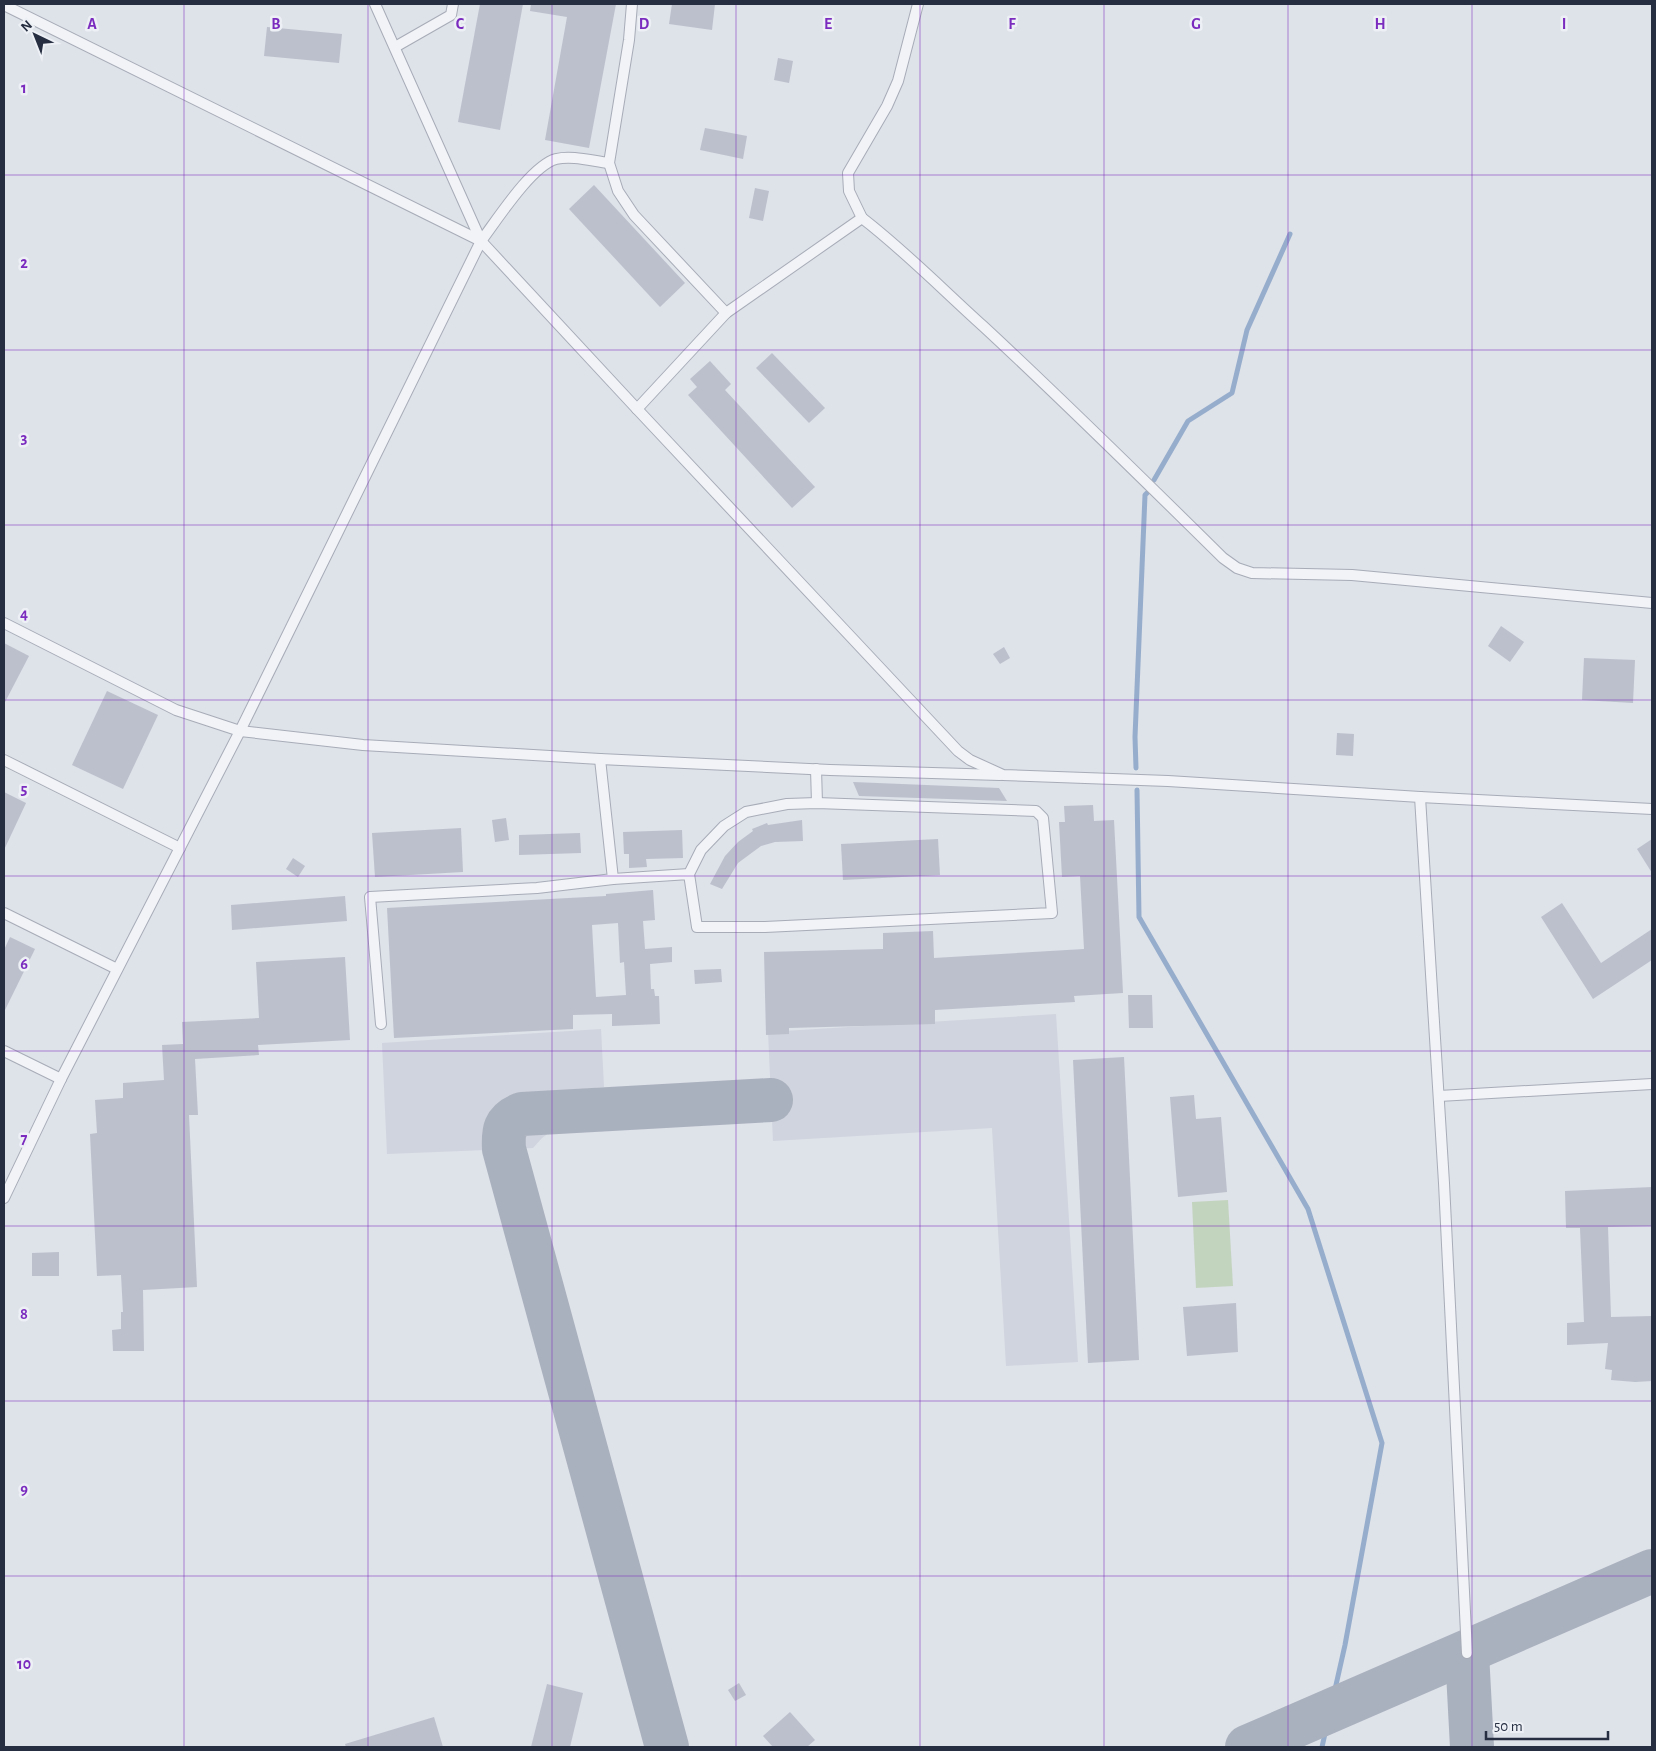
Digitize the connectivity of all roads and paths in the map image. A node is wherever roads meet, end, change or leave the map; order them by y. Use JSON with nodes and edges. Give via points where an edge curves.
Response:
{"nodes":[{"id":1,"x":375,"y":4,"type":"edge"},
{"id":2,"x":454,"y":4,"type":"edge"},
{"id":3,"x":632,"y":4,"type":"edge"},
{"id":4,"x":918,"y":4,"type":"edge"},
{"id":5,"x":4,"y":5,"type":"edge"},
{"id":6,"x":395,"y":48,"type":"junction"},
{"id":7,"x":609,"y":163,"type":"junction"},
{"id":8,"x":862,"y":218,"type":"junction"},
{"id":9,"x":481,"y":240,"type":"junction"},
{"id":10,"x":726,"y":312,"type":"junction"},
{"id":11,"x":637,"y":409,"type":"junction"},
{"id":12,"x":1652,"y":603,"type":"edge"},
{"id":13,"x":4,"y":623,"type":"edge"},
{"id":14,"x":240,"y":731,"type":"junction"},
{"id":15,"x":600,"y":759,"type":"junction"},
{"id":16,"x":4,"y":761,"type":"edge"},
{"id":17,"x":816,"y":769,"type":"junction"},
{"id":18,"x":1003,"y":775,"type":"junction"},
{"id":19,"x":1420,"y":797,"type":"junction"},
{"id":20,"x":817,"y":803,"type":"junction"},
{"id":21,"x":1652,"y":809,"type":"edge"},
{"id":22,"x":180,"y":848,"type":"junction"},
{"id":23,"x":688,"y":874,"type":"junction"},
{"id":24,"x":613,"y":879,"type":"junction"},
{"id":25,"x":4,"y":913,"type":"edge"},
{"id":26,"x":117,"y":969,"type":"junction"},
{"id":27,"x":381,"y":1024,"type":"dead end"},
{"id":28,"x":4,"y":1051,"type":"edge"},
{"id":29,"x":61,"y":1079,"type":"junction"},
{"id":30,"x":1652,"y":1084,"type":"edge"},
{"id":31,"x":1439,"y":1096,"type":"junction"},
{"id":32,"x":4,"y":1198,"type":"edge"},
{"id":33,"x":1466,"y":1652,"type":"dead end"}],
"edges":[{"from":1,"to":6,"type":"lane"},
{"from":2,"to":6,"type":"lane","via":[[451,15]]},
{"from":3,"to":7,"type":"lane"},
{"from":4,"to":8,"type":"lane","via":[[898,81],[848,173],[849,191]]},
{"from":5,"to":9,"type":"lane"},
{"from":6,"to":9,"type":"lane"},
{"from":7,"to":9,"type":"lane","via":[[568,158],[548,162],[530,177]]},
{"from":7,"to":10,"type":"lane","via":[[618,191],[634,215]]},
{"from":8,"to":10,"type":"lane"},
{"from":8,"to":12,"type":"lane","via":[[992,334],[1237,568],[1252,573],[1352,574]]},
{"from":9,"to":11,"type":"lane"},
{"from":9,"to":14,"type":"lane"},
{"from":10,"to":11,"type":"lane"},
{"from":11,"to":18,"type":"lane","via":[[958,751]]},
{"from":13,"to":14,"type":"lane","via":[[176,710]]},
{"from":14,"to":15,"type":"lane","via":[[363,745]]},
{"from":14,"to":22,"type":"lane"},
{"from":15,"to":17,"type":"lane"},
{"from":15,"to":24,"type":"lane"},
{"from":16,"to":22,"type":"lane"},
{"from":17,"to":18,"type":"lane"},
{"from":17,"to":20,"type":"lane"},
{"from":18,"to":19,"type":"lane","via":[[1168,781]]},
{"from":19,"to":21,"type":"lane"},
{"from":19,"to":31,"type":"lane"},
{"from":20,"to":23,"type":"lane","via":[[787,804],[746,812],[718,832],[702,850]]},
{"from":20,"to":23,"type":"lane","via":[[1036,811],[1043,818],[1052,913],[697,927]]},
{"from":22,"to":26,"type":"lane"},
{"from":23,"to":24,"type":"lane"},
{"from":24,"to":27,"type":"lane","via":[[537,888],[370,897]]},
{"from":25,"to":26,"type":"lane"},
{"from":26,"to":29,"type":"lane"},
{"from":28,"to":29,"type":"lane"},
{"from":29,"to":32,"type":"lane"},
{"from":30,"to":31,"type":"lane"},
{"from":31,"to":33,"type":"lane"}]}
